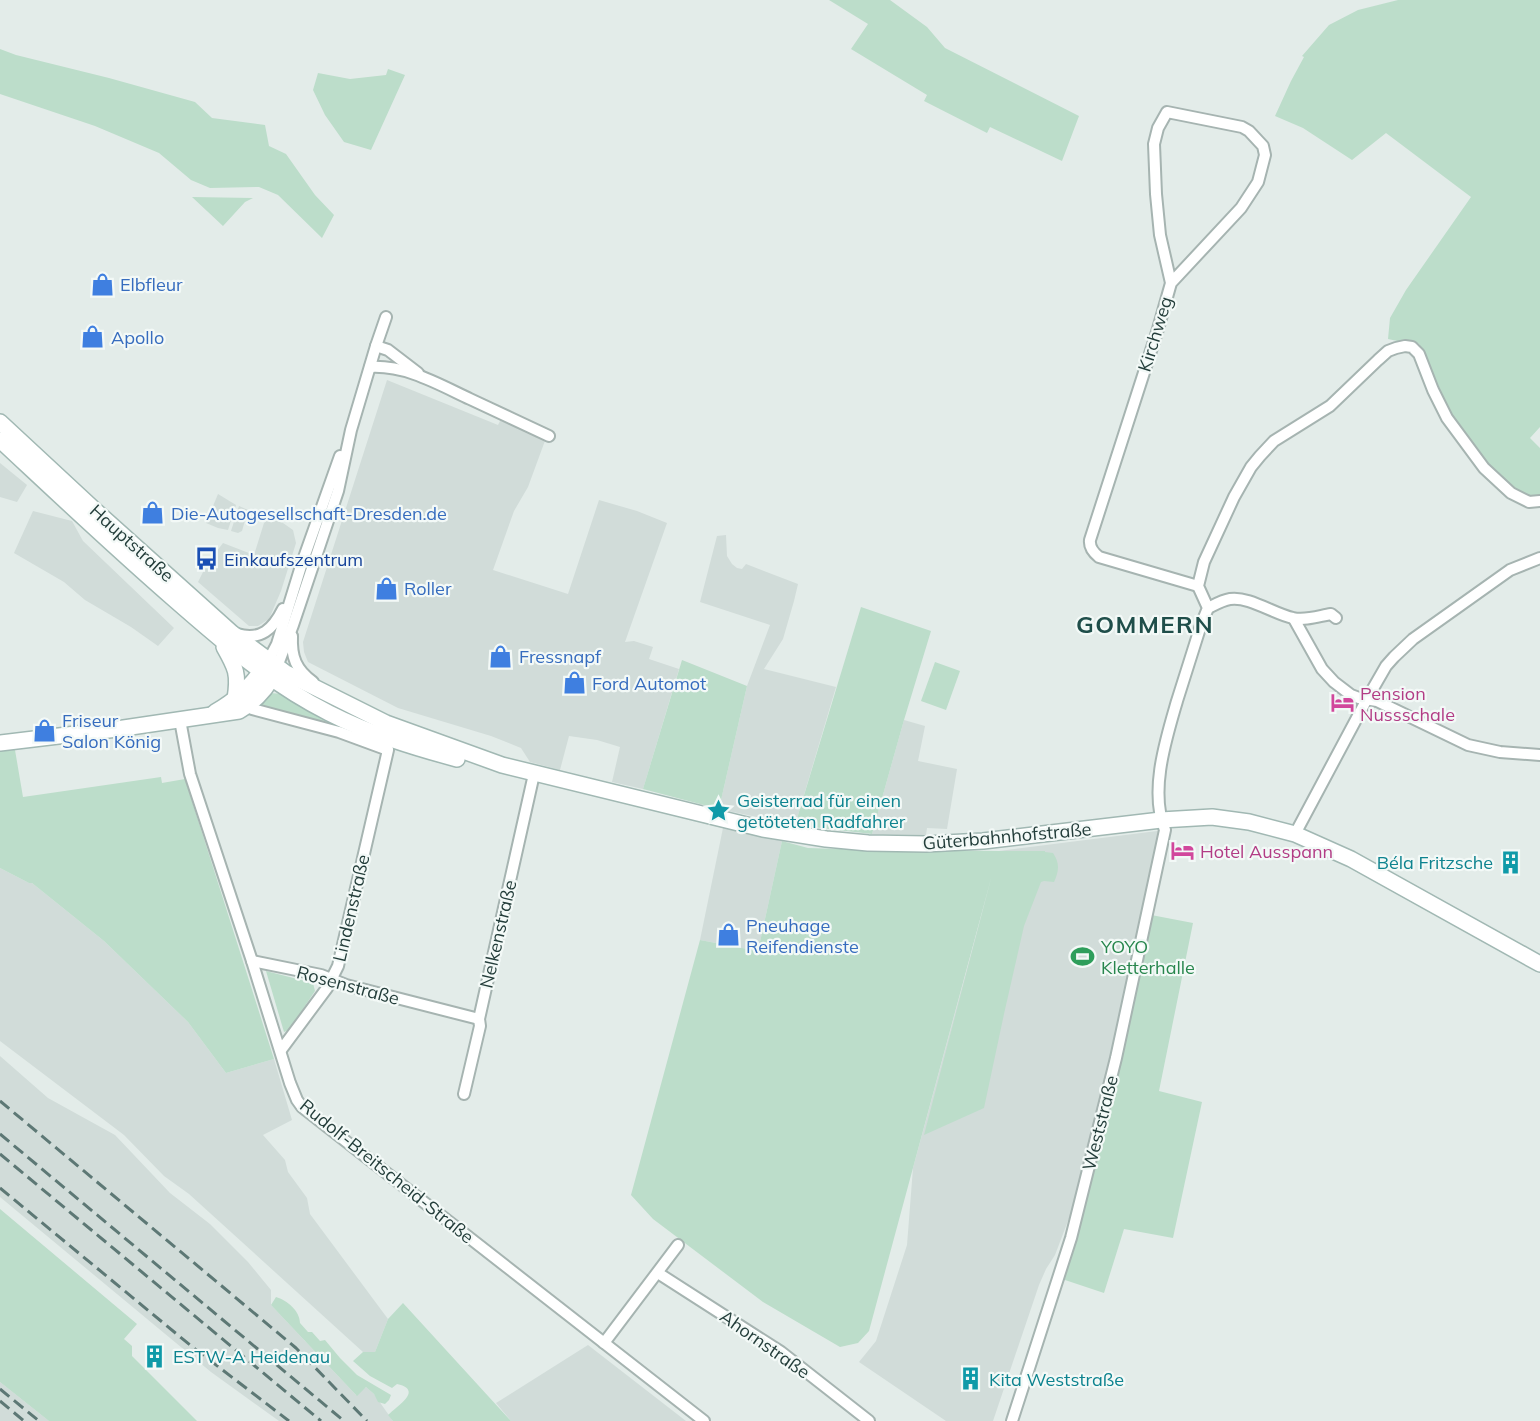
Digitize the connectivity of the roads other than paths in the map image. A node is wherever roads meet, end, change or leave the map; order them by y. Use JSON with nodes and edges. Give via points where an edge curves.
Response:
{"nodes":[{"id":1,"x":1171,"y":283,"type":"junction"},
{"id":2,"x":386,"y":317,"type":"dead end"},
{"id":3,"x":376,"y":346,"type":"junction"},
{"id":4,"x":370,"y":367,"type":"junction"},
{"id":5,"x":423,"y":377,"type":"junction"},
{"id":6,"x":0,"y":422,"type":"edge"},
{"id":7,"x":351,"y":430,"type":"junction"},
{"id":8,"x":549,"y":436,"type":"dead end"},
{"id":9,"x":0,"y":441,"type":"edge"},
{"id":10,"x":1540,"y":501,"type":"edge"},
{"id":11,"x":1540,"y":558,"type":"edge"},
{"id":12,"x":1198,"y":586,"type":"junction"},
{"id":13,"x":293,"y":590,"type":"junction"},
{"id":14,"x":1208,"y":608,"type":"junction"},
{"id":15,"x":1336,"y":618,"type":"dead end"},
{"id":16,"x":1294,"y":619,"type":"junction"},
{"id":17,"x":293,"y":625,"type":"junction"},
{"id":18,"x":226,"y":636,"type":"junction"},
{"id":19,"x":269,"y":670,"type":"junction"},
{"id":20,"x":1367,"y":699,"type":"junction"},
{"id":21,"x":242,"y":702,"type":"junction"},
{"id":22,"x":348,"y":705,"type":"junction"},
{"id":23,"x":180,"y":720,"type":"junction"},
{"id":24,"x":0,"y":743,"type":"edge"},
{"id":25,"x":1540,"y":755,"type":"edge"},
{"id":26,"x":502,"y":765,"type":"junction"},
{"id":27,"x":534,"y":774,"type":"junction"},
{"id":28,"x":1161,"y":820,"type":"junction"},
{"id":29,"x":1295,"y":834,"type":"junction"},
{"id":30,"x":252,"y":960,"type":"junction"},
{"id":31,"x":1540,"y":964,"type":"edge"},
{"id":32,"x":332,"y":979,"type":"junction"},
{"id":33,"x":479,"y":1019,"type":"junction"},
{"id":34,"x":281,"y":1050,"type":"junction"},
{"id":35,"x":464,"y":1094,"type":"dead end"},
{"id":36,"x":678,"y":1245,"type":"dead end"},
{"id":37,"x":658,"y":1273,"type":"junction"},
{"id":38,"x":604,"y":1343,"type":"junction"},
{"id":39,"x":704,"y":1421,"type":"edge"},
{"id":40,"x":869,"y":1421,"type":"edge"},
{"id":41,"x":1012,"y":1421,"type":"edge"}],
"edges":[{"from":1,"to":1,"type":"street","name":"Kirchweg","via":[[1242,208],[1260,176],[1263,146],[1242,126],[1167,112],[1158,128],[1154,144],[1156,194]]},
{"from":1,"to":12,"type":"street","name":"Kirchweg","via":[[1089,545],[1099,557]]},
{"from":2,"to":3,"type":"street"},
{"from":3,"to":4,"type":"street"},
{"from":3,"to":5,"type":"street","via":[[388,350]]},
{"from":4,"to":5,"type":"street","via":[[399,369]]},
{"from":4,"to":7,"type":"street"},
{"from":5,"to":8,"type":"street"},
{"from":6,"to":18,"type":"main road","name":"Hauptstraße"},
{"from":7,"to":13,"type":"street"},
{"from":7,"to":17,"type":"street","via":[[338,491]]},
{"from":9,"to":18,"type":"main road","name":"Hauptstraße","via":[[152,580]]},
{"from":10,"to":12,"type":"street","via":[[1528,502],[1510,493],[1491,476],[1447,418],[1419,354],[1412,347],[1395,348],[1330,406],[1274,441],[1260,456],[1221,523]]},
{"from":11,"to":20,"type":"street","via":[[1510,570],[1413,639],[1386,666]]},
{"from":12,"to":14,"type":"street"},
{"from":13,"to":18,"type":"street","via":[[279,618],[266,632]]},
{"from":13,"to":19,"type":"street"},
{"from":14,"to":16,"type":"street","via":[[1229,598],[1238,599]]},
{"from":14,"to":28,"type":"street","name":"Weststraße","via":[[1163,749]]},
{"from":15,"to":16,"type":"street","via":[[1331,614]]},
{"from":16,"to":20,"type":"street","via":[[1328,676],[1351,694]]},
{"from":17,"to":19,"type":"street"},
{"from":17,"to":22,"type":"street","via":[[292,651],[297,667]]},
{"from":18,"to":19,"type":"main road","name":"Hauptstraße"},
{"from":18,"to":21,"type":"main road"},
{"from":19,"to":21,"type":"main road","via":[[254,682]]},
{"from":19,"to":22,"type":"main road","name":"Güterbahnhofstraße","via":[[286,673]]},
{"from":19,"to":26,"type":"main road","name":"Güterbahnhofstraße","via":[[328,713],[402,744],[458,759]]},
{"from":20,"to":25,"type":"street","via":[[1468,746]]},
{"from":20,"to":29,"type":"street"},
{"from":21,"to":23,"type":"main road","via":[[239,711]]},
{"from":21,"to":32,"type":"street","name":"Lindenstraße","via":[[252,709],[339,732],[388,750]]},
{"from":22,"to":26,"type":"main road","name":"Güterbahnhofstraße"},
{"from":23,"to":24,"type":"main road"},
{"from":23,"to":30,"type":"street","name":"Rudolf-Breitscheid-Straße","via":[[190,774]]},
{"from":26,"to":27,"type":"main road","name":"Güterbahnhofstraße"},
{"from":27,"to":28,"type":"main road","name":"Güterbahnhofstraße","via":[[763,829],[868,843],[983,841]]},
{"from":27,"to":33,"type":"street","name":"Nelkenstraße"},
{"from":28,"to":29,"type":"main road","name":"Güterbahnhofstraße","via":[[1212,817]]},
{"from":28,"to":41,"type":"street","name":"Weststraße","via":[[1165,830],[1116,1058],[1071,1238]]},
{"from":29,"to":31,"type":"main road","name":"Güterbahnhofstraße","via":[[1351,859]]},
{"from":30,"to":32,"type":"street","name":"Rosenstraße"},
{"from":30,"to":34,"type":"street","name":"Rudolf-Breitscheid-Straße"},
{"from":32,"to":33,"type":"street","name":"Rosenstraße"},
{"from":32,"to":34,"type":"street","name":"Lindenstraße"},
{"from":33,"to":35,"type":"street","name":"Nelkenstraße"},
{"from":34,"to":38,"type":"street","name":"Rudolf-Breitscheid-Straße","via":[[302,1107]]},
{"from":36,"to":37,"type":"street"},
{"from":37,"to":38,"type":"street"},
{"from":37,"to":40,"type":"street","name":"Ahornstraße","via":[[781,1352]]},
{"from":38,"to":39,"type":"street","name":"Rudolf-Breitscheid-Straße"}]}
